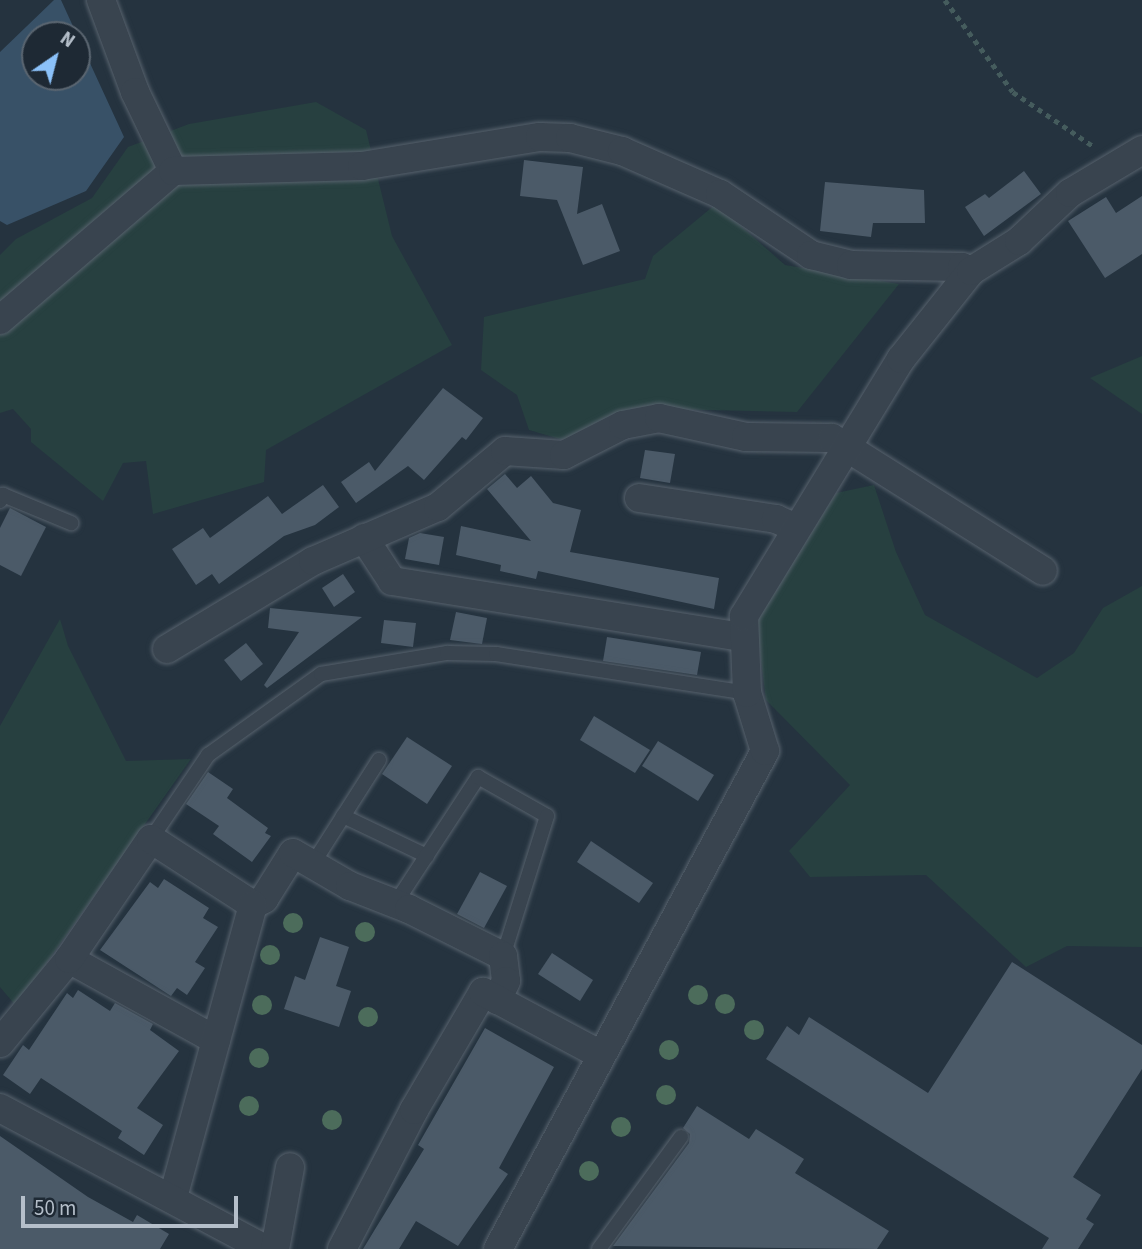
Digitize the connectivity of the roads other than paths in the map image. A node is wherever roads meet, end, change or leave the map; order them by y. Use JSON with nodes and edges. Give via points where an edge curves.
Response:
{"nodes":[{"id":1,"x":101,"y":0,"type":"edge"},
{"id":2,"x":1142,"y":150,"type":"edge"},
{"id":3,"x":173,"y":171,"type":"junction"},
{"id":4,"x":971,"y":271,"type":"junction"},
{"id":5,"x":0,"y":320,"type":"edge"},
{"id":6,"x":846,"y":446,"type":"junction"},
{"id":7,"x":639,"y":498,"type":"dead end"},
{"id":8,"x":0,"y":501,"type":"edge"},
{"id":9,"x":71,"y":523,"type":"dead end"},
{"id":10,"x":796,"y":528,"type":"junction"},
{"id":11,"x":364,"y":538,"type":"junction"},
{"id":12,"x":1043,"y":571,"type":"dead end"},
{"id":13,"x":743,"y":636,"type":"junction"},
{"id":14,"x":167,"y":649,"type":"dead end"},
{"id":15,"x":747,"y":693,"type":"junction"},
{"id":16,"x":379,"y":760,"type":"dead end"},
{"id":17,"x":343,"y":816,"type":"junction"},
{"id":18,"x":150,"y":839,"type":"junction"},
{"id":19,"x":427,"y":856,"type":"junction"},
{"id":20,"x":314,"y":862,"type":"junction"},
{"id":21,"x":395,"y":904,"type":"junction"},
{"id":22,"x":253,"y":905,"type":"junction"},
{"id":23,"x":503,"y":956,"type":"junction"},
{"id":24,"x":69,"y":960,"type":"junction"},
{"id":25,"x":497,"y":1000,"type":"junction"},
{"id":26,"x":216,"y":1040,"type":"junction"},
{"id":27,"x":0,"y":1043,"type":"edge"},
{"id":28,"x":599,"y":1054,"type":"junction"},
{"id":29,"x":0,"y":1108,"type":"edge"},
{"id":30,"x":681,"y":1137,"type":"dead end"},
{"id":31,"x":290,"y":1167,"type":"dead end"},
{"id":32,"x":173,"y":1199,"type":"junction"},
{"id":33,"x":265,"y":1249,"type":"edge"},
{"id":34,"x":275,"y":1249,"type":"edge"},
{"id":35,"x":342,"y":1249,"type":"edge"},
{"id":36,"x":498,"y":1249,"type":"edge"},
{"id":37,"x":599,"y":1249,"type":"edge"}],
"edges":[{"from":1,"to":3,"type":"street","via":[[135,92]]},
{"from":2,"to":4,"type":"street","via":[[1070,193],[1019,241]]},
{"from":3,"to":4,"type":"street","via":[[362,166],[540,137],[570,138],[622,151],[720,194],[811,256],[851,265],[962,267]]},
{"from":3,"to":5,"type":"street"},
{"from":4,"to":6,"type":"street","via":[[901,359]]},
{"from":6,"to":10,"type":"street"},
{"from":6,"to":11,"type":"street","via":[[832,438],[746,437],[659,418],[623,425],[564,454],[505,451],[439,507]]},
{"from":6,"to":12,"type":"street"},
{"from":7,"to":10,"type":"street","via":[[776,519]]},
{"from":8,"to":9,"type":"lane","via":[[3,495]]},
{"from":10,"to":13,"type":"street","via":[[744,616]]},
{"from":11,"to":13,"type":"street","via":[[392,581]]},
{"from":11,"to":14,"type":"street","via":[[313,561]]},
{"from":13,"to":15,"type":"street"},
{"from":15,"to":18,"type":"lane","via":[[496,654],[447,653],[321,674],[208,755]]},
{"from":15,"to":28,"type":"street","via":[[765,751]]},
{"from":16,"to":17,"type":"lane"},
{"from":17,"to":19,"type":"lane"},
{"from":17,"to":20,"type":"lane"},
{"from":18,"to":22,"type":"street"},
{"from":18,"to":24,"type":"street"},
{"from":19,"to":21,"type":"lane"},
{"from":19,"to":23,"type":"lane","via":[[478,777],[547,816]]},
{"from":20,"to":21,"type":"street","via":[[350,886]]},
{"from":20,"to":22,"type":"street","via":[[293,853],[264,899]]},
{"from":21,"to":23,"type":"street"},
{"from":22,"to":26,"type":"street"},
{"from":23,"to":25,"type":"street","via":[[506,981]]},
{"from":24,"to":26,"type":"street"},
{"from":24,"to":27,"type":"street"},
{"from":25,"to":28,"type":"street"},
{"from":25,"to":35,"type":"street","via":[[483,992],[414,1110]]},
{"from":26,"to":32,"type":"street"},
{"from":28,"to":36,"type":"street"},
{"from":29,"to":32,"type":"street"},
{"from":30,"to":37,"type":"lane"},
{"from":31,"to":34,"type":"street"},
{"from":32,"to":33,"type":"street"}]}
